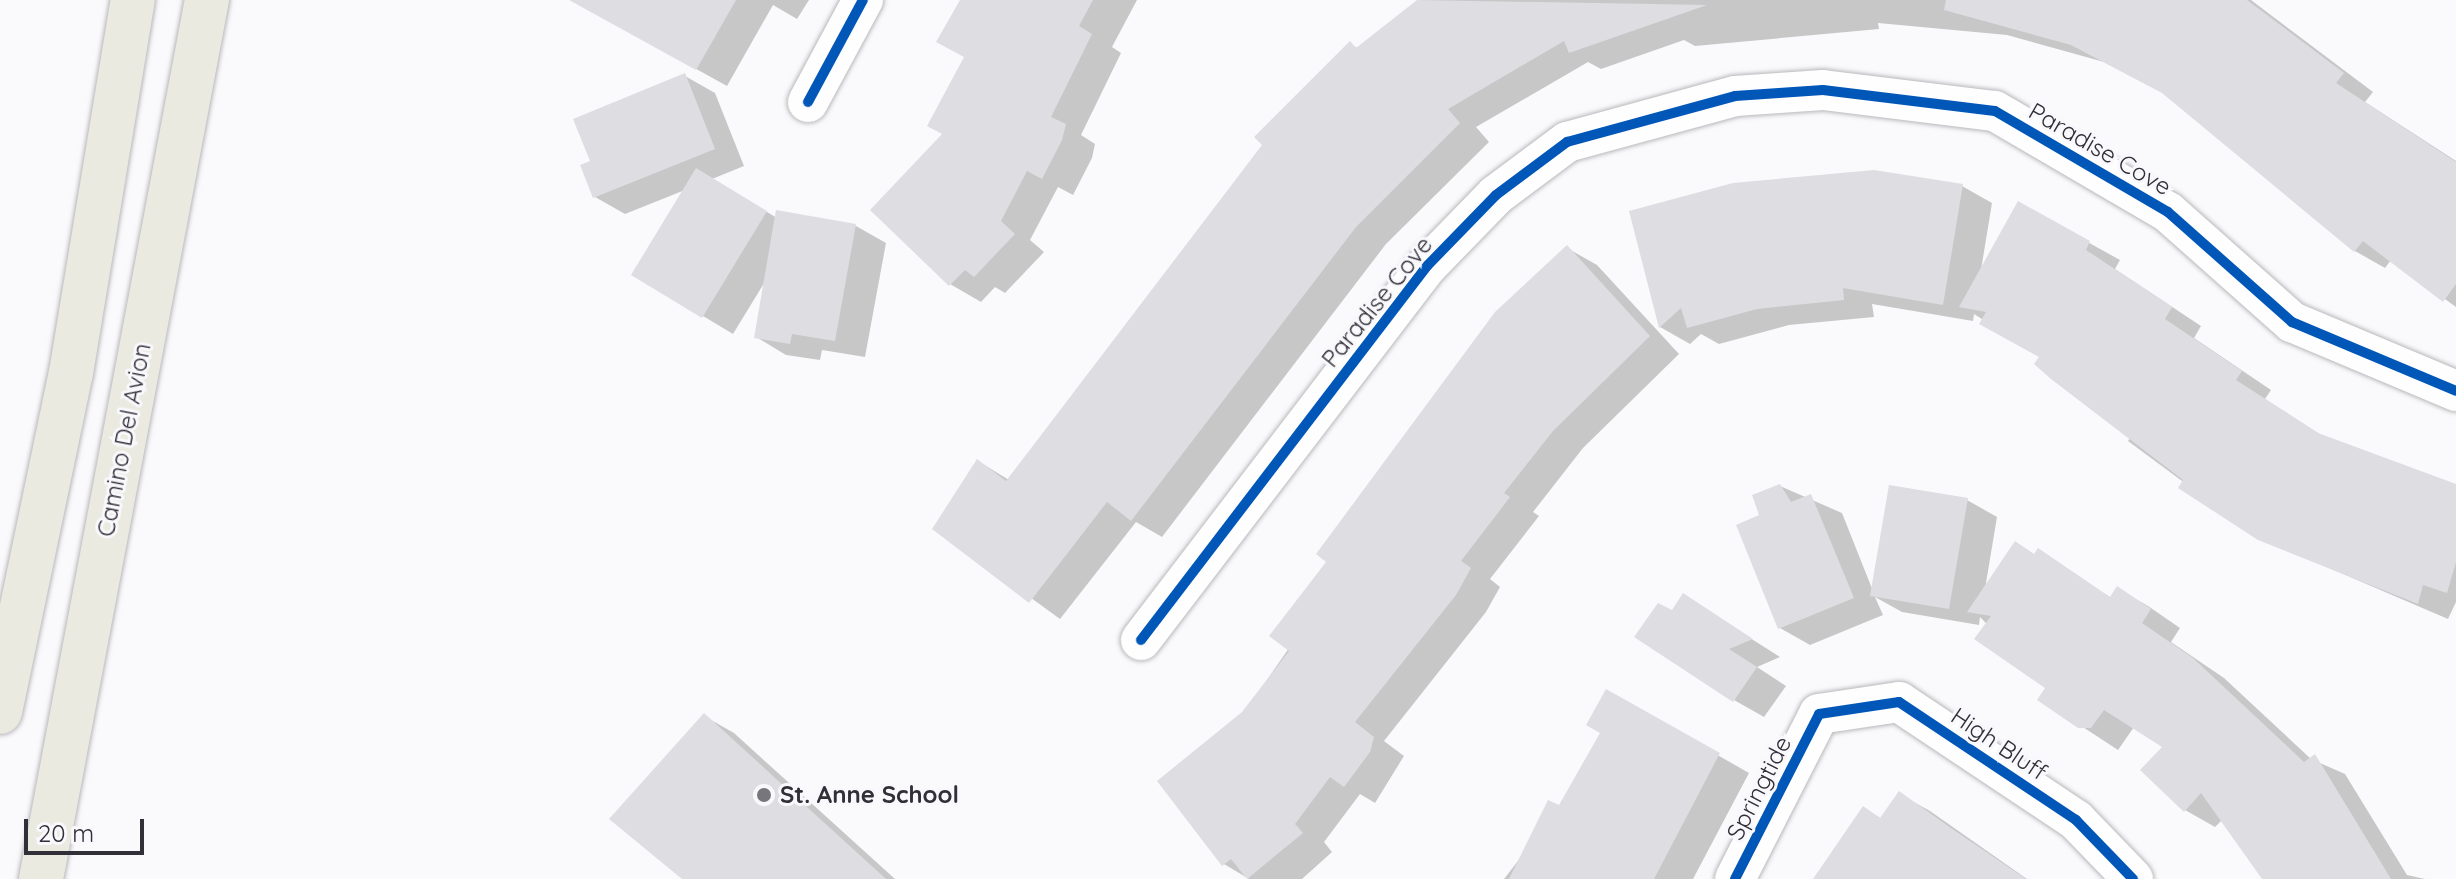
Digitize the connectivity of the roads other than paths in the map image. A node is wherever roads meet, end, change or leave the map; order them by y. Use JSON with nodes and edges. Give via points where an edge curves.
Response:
{"nodes":[{"id":1,"x":133,"y":0,"type":"edge"},
{"id":2,"x":207,"y":0,"type":"edge"},
{"id":3,"x":863,"y":0,"type":"edge"},
{"id":4,"x":808,"y":102,"type":"dead end"},
{"id":5,"x":2456,"y":391,"type":"edge"},
{"id":6,"x":1141,"y":640,"type":"dead end"},
{"id":7,"x":0,"y":712,"type":"edge"},
{"id":8,"x":1819,"y":714,"type":"joint"},
{"id":9,"x":41,"y":879,"type":"edge"},
{"id":10,"x":1735,"y":879,"type":"edge"},
{"id":11,"x":2133,"y":879,"type":"edge"}],
"edges":[{"from":1,"to":7,"type":"main road","via":[[71,373]]},
{"from":2,"to":9,"type":"main road","name":"Camino Del Avion"},
{"from":3,"to":4,"type":"street"},
{"from":5,"to":6,"type":"street","name":"Paradise Cove","via":[[2292,322],[2168,212],[1995,111],[1823,90],[1735,96],[1567,142],[1496,195],[1427,266]]},
{"from":8,"to":10,"type":"street","name":"Springtide"},
{"from":8,"to":11,"type":"street","name":"High Bluff","via":[[1899,702],[2076,820]]}]}
